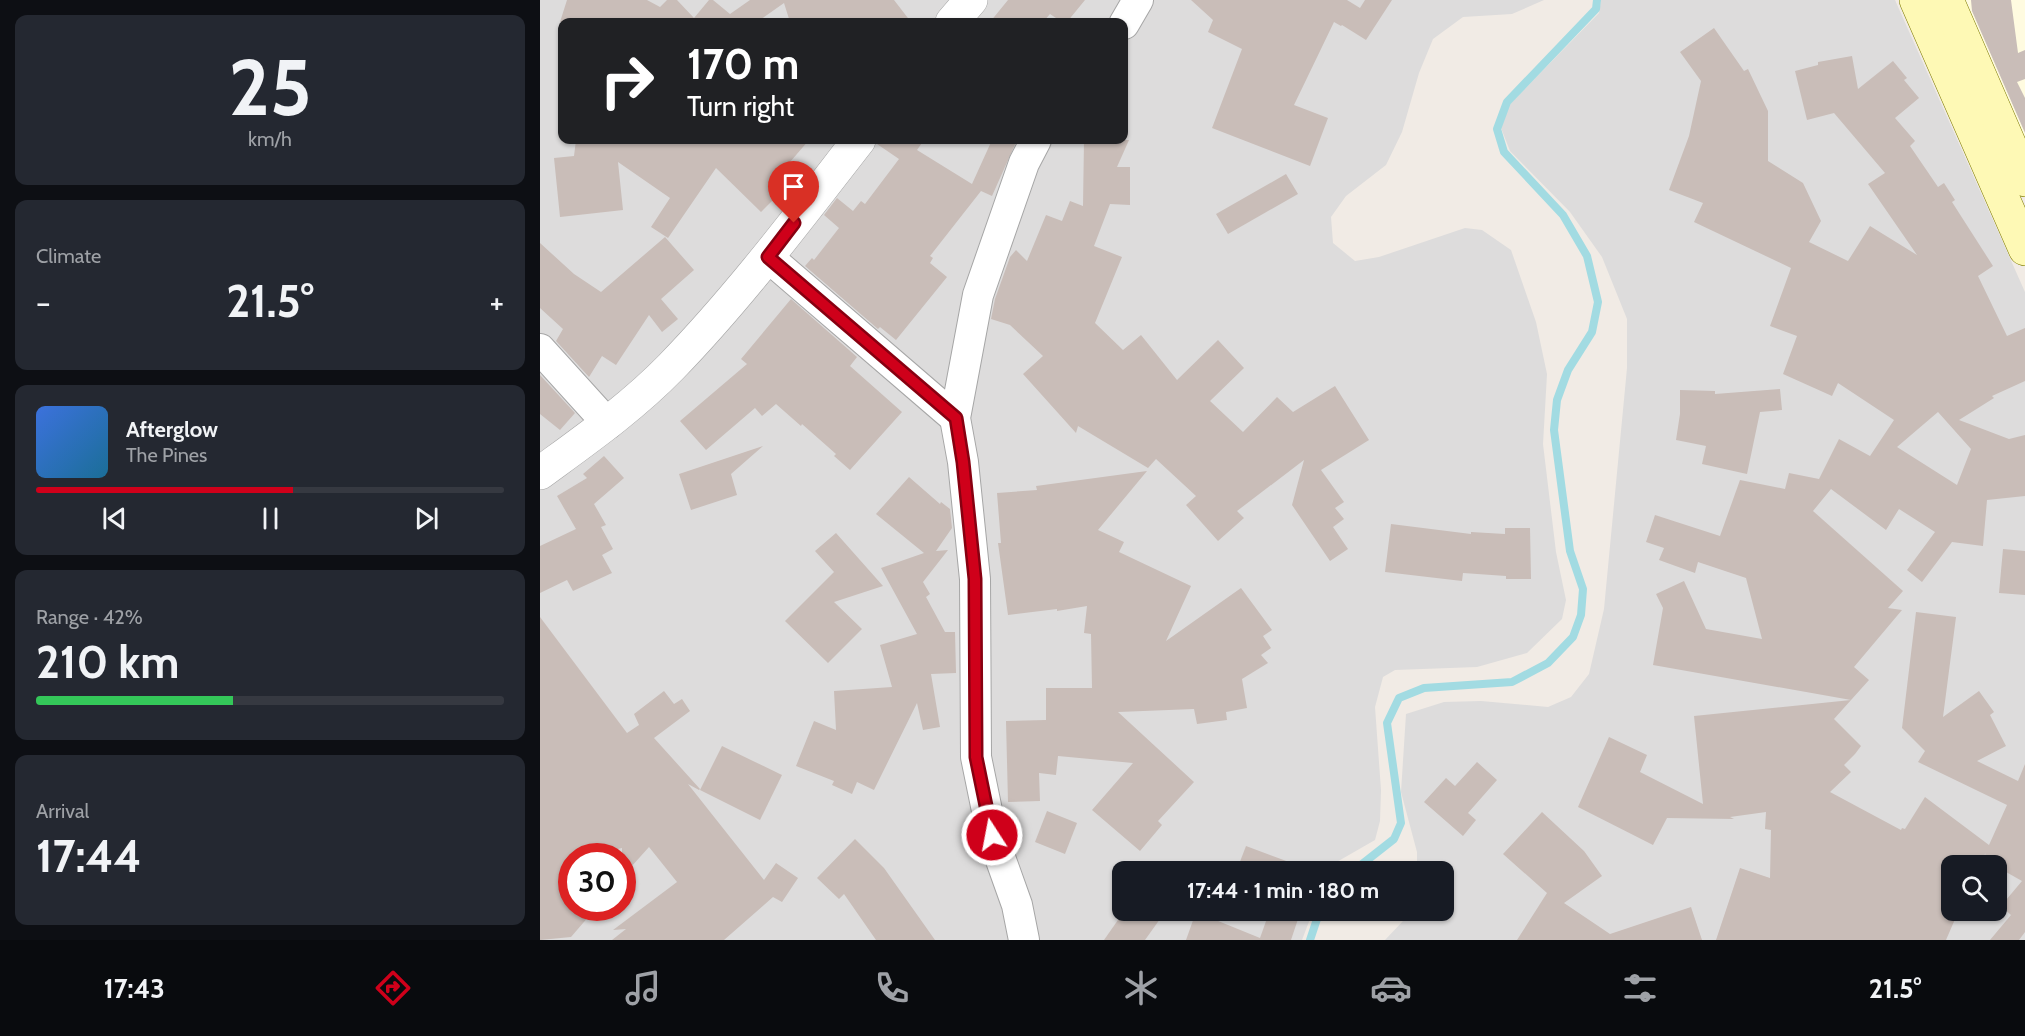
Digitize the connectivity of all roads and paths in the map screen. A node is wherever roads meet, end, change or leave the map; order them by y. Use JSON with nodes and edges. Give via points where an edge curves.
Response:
{"nodes":[{"id":1,"x":971,"y":0,"type":"edge"},
{"id":2,"x":1138,"y":0,"type":"edge"},
{"id":3,"x":1916,"y":0,"type":"edge"},
{"id":4,"x":1947,"y":0,"type":"edge"},
{"id":5,"x":955,"y":18,"type":"edge"},
{"id":6,"x":1128,"y":18,"type":"edge"},
{"id":7,"x":856,"y":144,"type":"edge"},
{"id":8,"x":1034,"y":144,"type":"edge"},
{"id":9,"x":2025,"y":180,"type":"edge"},
{"id":10,"x":2025,"y":249,"type":"edge"},
{"id":11,"x":768,"y":257,"type":"junction"},
{"id":12,"x":540,"y":350,"type":"edge"},
{"id":13,"x":956,"y":418,"type":"junction"},
{"id":14,"x":608,"y":424,"type":"junction"},
{"id":15,"x":540,"y":473,"type":"edge"},
{"id":16,"x":1024,"y":940,"type":"edge"}],
"edges":[{"from":1,"to":5,"type":"street"},
{"from":2,"to":6,"type":"street"},
{"from":3,"to":10,"type":"main road"},
{"from":4,"to":9,"type":"main road"},
{"from":7,"to":11,"type":"street"},
{"from":8,"to":13,"type":"street","via":[[978,295]]},
{"from":11,"to":13,"type":"street"},
{"from":11,"to":14,"type":"street","via":[[670,368]]},
{"from":12,"to":14,"type":"street"},
{"from":13,"to":16,"type":"street","via":[[975,579],[976,757],[992,835],[1017,905]]},
{"from":14,"to":15,"type":"street"}]}
